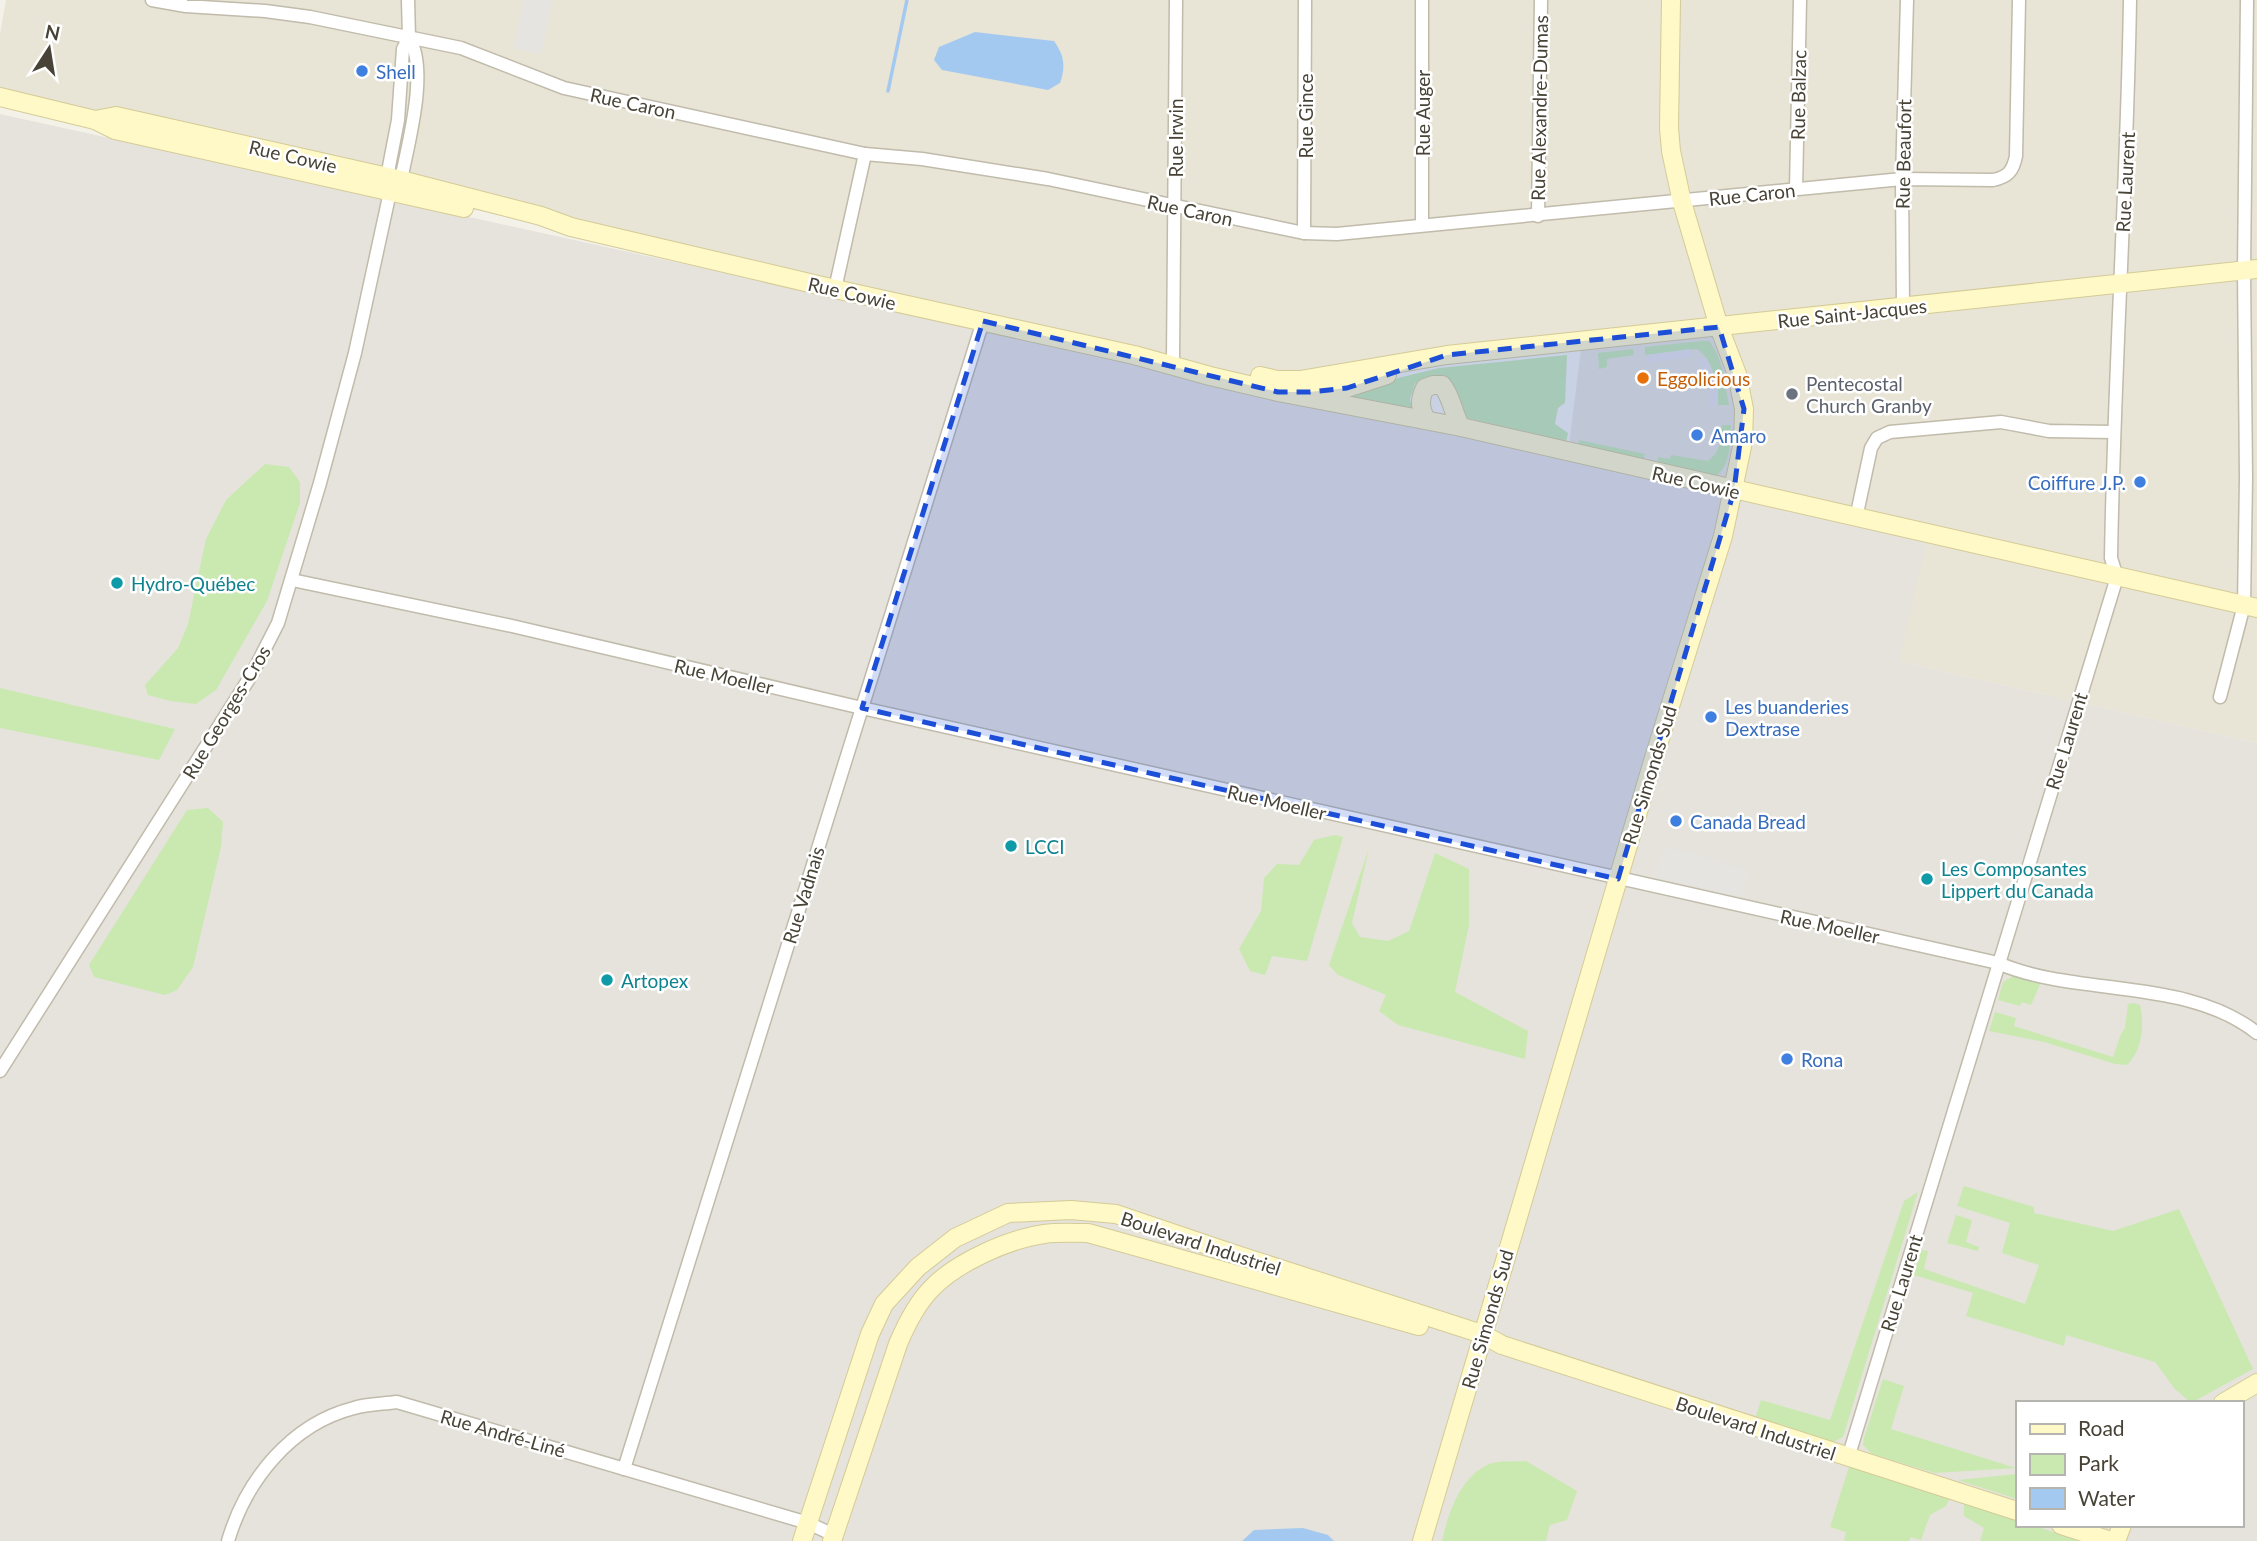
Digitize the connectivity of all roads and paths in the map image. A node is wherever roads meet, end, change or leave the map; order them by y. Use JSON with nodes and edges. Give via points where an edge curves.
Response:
{"nodes":[{"id":1,"x":152,"y":0,"type":"edge"},
{"id":2,"x":408,"y":0,"type":"edge"},
{"id":3,"x":1176,"y":0,"type":"edge"},
{"id":4,"x":1305,"y":0,"type":"edge"},
{"id":5,"x":1422,"y":0,"type":"edge"},
{"id":6,"x":1541,"y":0,"type":"edge"},
{"id":7,"x":1671,"y":0,"type":"edge"},
{"id":8,"x":1800,"y":0,"type":"edge"},
{"id":9,"x":1907,"y":0,"type":"edge"},
{"id":10,"x":2019,"y":0,"type":"edge"},
{"id":11,"x":2130,"y":0,"type":"edge"},
{"id":12,"x":2247,"y":0,"type":"edge"},
{"id":13,"x":212,"y":4,"type":"edge"},
{"id":14,"x":409,"y":37,"type":"junction"},
{"id":15,"x":0,"y":97,"type":"edge"},
{"id":16,"x":400,"y":107,"type":"junction"},
{"id":17,"x":414,"y":109,"type":"junction"},
{"id":18,"x":864,"y":154,"type":"junction"},
{"id":19,"x":1902,"y":179,"type":"junction"},
{"id":20,"x":393,"y":183,"type":"junction"},
{"id":21,"x":1796,"y":189,"type":"junction"},
{"id":22,"x":1682,"y":202,"type":"junction"},
{"id":23,"x":1175,"y":207,"type":"junction"},
{"id":24,"x":1538,"y":216,"type":"junction"},
{"id":25,"x":1422,"y":225,"type":"junction"},
{"id":26,"x":1304,"y":233,"type":"junction"},
{"id":27,"x":2250,"y":270,"type":"edge"},
{"id":28,"x":2119,"y":284,"type":"junction"},
{"id":29,"x":835,"y":289,"type":"junction"},
{"id":30,"x":1903,"y":307,"type":"junction"},
{"id":31,"x":983,"y":321,"type":"junction"},
{"id":32,"x":1719,"y":327,"type":"junction"},
{"id":33,"x":1135,"y":355,"type":"junction"},
{"id":34,"x":1447,"y":355,"type":"junction"},
{"id":35,"x":1173,"y":361,"type":"junction"},
{"id":36,"x":1278,"y":392,"type":"junction"},
{"id":37,"x":1426,"y":420,"type":"junction"},
{"id":38,"x":1461,"y":427,"type":"junction"},
{"id":39,"x":2113,"y":432,"type":"junction"},
{"id":40,"x":2251,"y":478,"type":"edge"},
{"id":41,"x":1734,"y":491,"type":"junction"},
{"id":42,"x":1856,"y":517,"type":"junction"},
{"id":43,"x":2117,"y":577,"type":"junction"},
{"id":44,"x":292,"y":580,"type":"junction"},
{"id":45,"x":2251,"y":606,"type":"edge"},
{"id":46,"x":2220,"y":697,"type":"dead end"},
{"id":47,"x":862,"y":708,"type":"junction"},
{"id":48,"x":1618,"y":879,"type":"junction"},
{"id":49,"x":1998,"y":963,"type":"junction"},
{"id":50,"x":2257,"y":1033,"type":"edge"},
{"id":51,"x":0,"y":1071,"type":"edge"},
{"id":52,"x":1485,"y":1340,"type":"junction"},
{"id":53,"x":2257,"y":1384,"type":"edge"},
{"id":54,"x":2227,"y":1401,"type":"edge"},
{"id":55,"x":1847,"y":1458,"type":"junction"},
{"id":56,"x":624,"y":1469,"type":"junction"},
{"id":57,"x":2016,"y":1511,"type":"edge"},
{"id":58,"x":2068,"y":1527,"type":"edge"},
{"id":59,"x":805,"y":1532,"type":"edge"},
{"id":60,"x":833,"y":1538,"type":"edge"},
{"id":61,"x":228,"y":1541,"type":"edge"},
{"id":62,"x":1422,"y":1541,"type":"edge"},
{"id":63,"x":2113,"y":1541,"type":"edge"}],
"edges":[{"from":1,"to":13,"type":"street","name":"Rue Caron","via":[[186,6]]},
{"from":2,"to":14,"type":"street","name":"Rue Georges-Cros"},
{"from":3,"to":23,"type":"street","name":"Rue Irwin"},
{"from":4,"to":26,"type":"street","name":"Rue Gince"},
{"from":5,"to":25,"type":"street","name":"Rue Auger"},
{"from":6,"to":24,"type":"street","name":"Rue Alexandre-Dumas"},
{"from":7,"to":22,"type":"street","name":"Rue Simonds Sud","via":[[1669,128]]},
{"from":8,"to":21,"type":"street","name":"Rue Balzac"},
{"from":9,"to":19,"type":"street","name":"Rue Beaufort"},
{"from":10,"to":19,"type":"street","name":"Rue Caron","via":[[2013,169],[2004,178],[1993,180]]},
{"from":11,"to":28,"type":"street","name":"Rue Laurent"},
{"from":12,"to":27,"type":"street"},
{"from":13,"to":14,"type":"street","name":"Rue Caron"},
{"from":14,"to":16,"type":"street","name":"Rue Georges-Cros","via":[[403,49]]},
{"from":14,"to":17,"type":"street","name":"Rue Georges-Cros","via":[[415,48]]},
{"from":14,"to":18,"type":"street","name":"Rue Caron","via":[[461,48],[564,88]]},
{"from":15,"to":20,"type":"street","name":"Rue Cowie","via":[[95,120],[115,130]]},
{"from":16,"to":17,"type":"street"},
{"from":16,"to":20,"type":"street","name":"Rue Georges-Cros"},
{"from":17,"to":20,"type":"street","name":"Rue Georges-Cros"},
{"from":18,"to":23,"type":"street","name":"Rue Caron","via":[[1048,179]]},
{"from":18,"to":29,"type":"street"},
{"from":19,"to":21,"type":"street","name":"Rue Caron"},
{"from":19,"to":30,"type":"street","name":"Rue Beaufort"},
{"from":20,"to":29,"type":"street","name":"Rue Cowie","via":[[540,225],[571,227]]},
{"from":20,"to":44,"type":"street","name":"Rue Georges-Cros","via":[[355,353]]},
{"from":21,"to":22,"type":"street","name":"Rue Caron"},
{"from":22,"to":24,"type":"street","name":"Rue Caron"},
{"from":22,"to":32,"type":"street","name":"Rue Simonds Sud"},
{"from":23,"to":26,"type":"street","name":"Rue Caron"},
{"from":23,"to":35,"type":"street","name":"Rue Irwin"},
{"from":24,"to":25,"type":"street","name":"Rue Caron"},
{"from":25,"to":26,"type":"street","name":"Rue Caron"},
{"from":27,"to":28,"type":"street","name":"Rue Saint-Jacques"},
{"from":27,"to":40,"type":"street"},
{"from":28,"to":30,"type":"street","name":"Rue Saint-Jacques"},
{"from":28,"to":39,"type":"street","name":"Rue Laurent"},
{"from":29,"to":31,"type":"street","name":"Rue Cowie"},
{"from":30,"to":32,"type":"street","name":"Rue Saint-Jacques"},
{"from":31,"to":33,"type":"street","name":"Rue Cowie"},
{"from":31,"to":47,"type":"street","name":"Rue Vadnais"},
{"from":32,"to":34,"type":"street","name":"Rue Saint-Jacques"},
{"from":32,"to":41,"type":"street","name":"Rue Simonds Sud","via":[[1737,374],[1744,409]]},
{"from":33,"to":35,"type":"street","name":"Rue Cowie"},
{"from":33,"to":36,"type":"street","name":"Rue Cowie"},
{"from":34,"to":35,"type":"street","name":"Rue Saint-Jacques","via":[[1300,380]]},
{"from":34,"to":36,"type":"street","name":"Rue Saint-Jacques","via":[[1348,388]]},
{"from":36,"to":37,"type":"street","name":"Rue Cowie"},
{"from":37,"to":38,"type":"street","name":"Rue Cowie"},
{"from":37,"to":38,"type":"street","via":[[1420,398],[1425,388],[1442,386]]},
{"from":38,"to":41,"type":"street","name":"Rue Cowie"},
{"from":39,"to":42,"type":"street","via":[[2049,431],[2001,422],[1890,432],[1877,438],[1871,448]]},
{"from":39,"to":43,"type":"street","name":"Rue Laurent","via":[[2111,558]]},
{"from":40,"to":45,"type":"street"},
{"from":41,"to":42,"type":"street","name":"Rue Cowie"},
{"from":41,"to":48,"type":"street","name":"Rue Simonds Sud"},
{"from":42,"to":43,"type":"street","name":"Rue Cowie"},
{"from":43,"to":45,"type":"street","name":"Rue Cowie"},
{"from":43,"to":49,"type":"street","name":"Rue Laurent"},
{"from":44,"to":47,"type":"street","name":"Rue Moeller"},
{"from":44,"to":51,"type":"street","name":"Rue Georges-Cros","via":[[278,623],[252,674]]},
{"from":45,"to":46,"type":"street"},
{"from":47,"to":48,"type":"street","name":"Rue Moeller"},
{"from":47,"to":56,"type":"street","name":"Rue Vadnais"},
{"from":48,"to":49,"type":"street","name":"Rue Moeller"},
{"from":48,"to":52,"type":"street","name":"Rue Simonds Sud"},
{"from":49,"to":50,"type":"street","name":"Rue Moeller","via":[[2022,974],[2131,990],[2217,1010]]},
{"from":49,"to":55,"type":"street","name":"Rue Laurent"},
{"from":52,"to":55,"type":"street","name":"Boulevard Industriel"},
{"from":52,"to":59,"type":"street","name":"Boulevard Industriel","via":[[1116,1214],[1071,1210],[1007,1213],[955,1238],[918,1267],[884,1304]]},
{"from":52,"to":60,"type":"street","name":"Boulevard Industriel","via":[[1088,1233],[1044,1234],[1014,1241],[965,1264],[932,1288],[908,1322]]},
{"from":52,"to":62,"type":"street","name":"Rue Simonds Sud"},
{"from":53,"to":54,"type":"street"},
{"from":55,"to":57,"type":"street","name":"Boulevard Industriel"},
{"from":56,"to":59,"type":"street","name":"Rue André-Liné"},
{"from":56,"to":61,"type":"street","name":"Rue André-Liné","via":[[397,1402],[354,1408],[315,1422],[279,1452],[253,1482]]},
{"from":58,"to":63,"type":"street"},
{"from":59,"to":60,"type":"street","name":"Rue André-Liné"}]}
